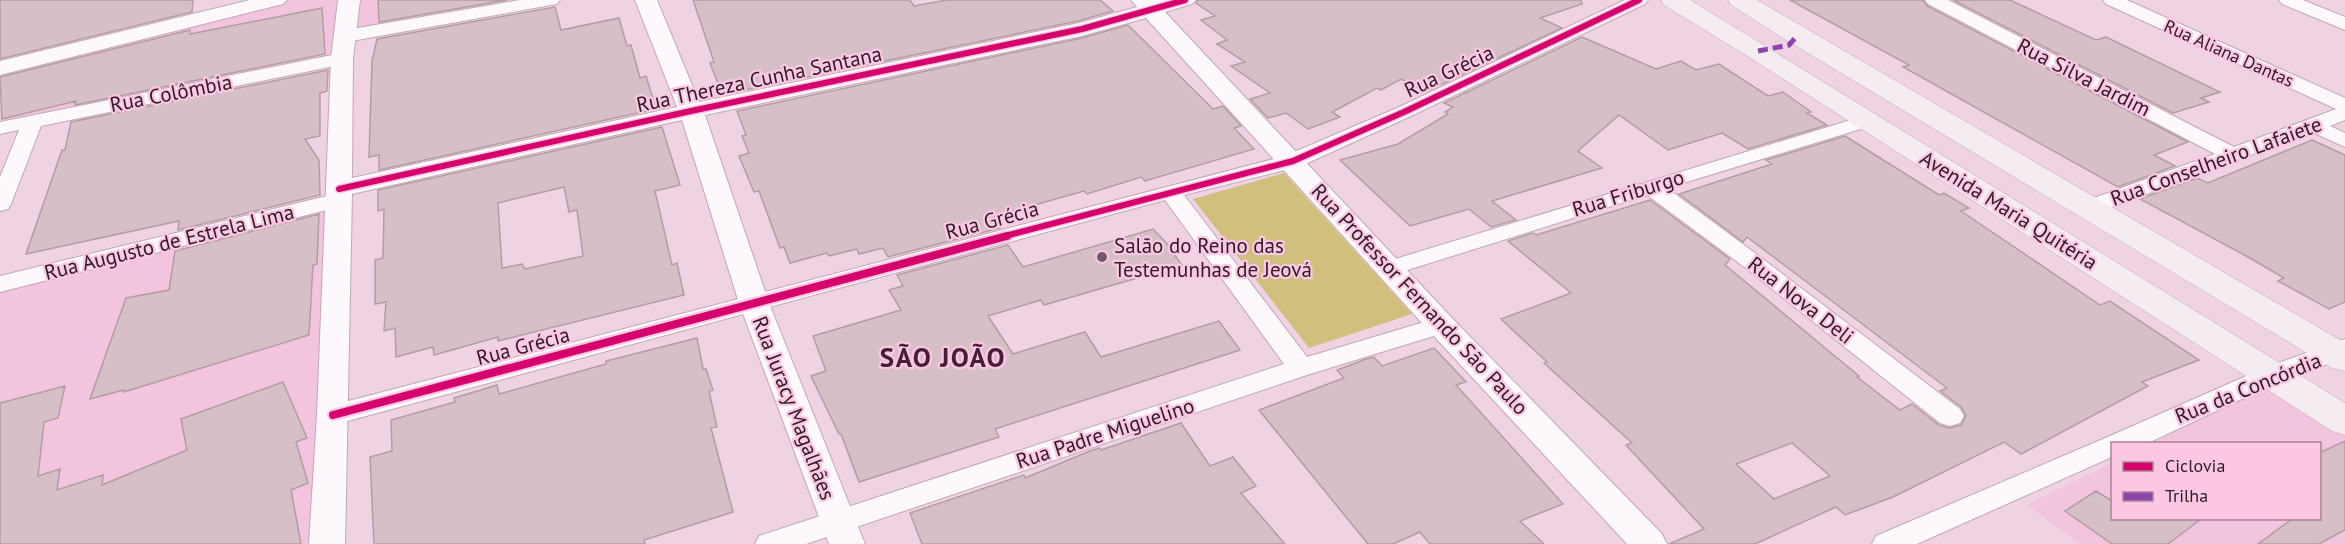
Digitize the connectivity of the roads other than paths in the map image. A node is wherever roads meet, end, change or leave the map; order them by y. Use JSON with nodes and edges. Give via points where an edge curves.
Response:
{"nodes":[{"id":1,"x":276,"y":0,"type":"edge"},
{"id":2,"x":349,"y":0,"type":"edge"},
{"id":3,"x":551,"y":0,"type":"edge"},
{"id":4,"x":646,"y":0,"type":"edge"},
{"id":5,"x":1185,"y":0,"type":"edge"},
{"id":6,"x":1639,"y":0,"type":"edge"},
{"id":7,"x":1673,"y":0,"type":"edge"},
{"id":8,"x":1740,"y":0,"type":"edge"},
{"id":9,"x":1934,"y":0,"type":"edge"},
{"id":10,"x":2112,"y":0,"type":"edge"},
{"id":11,"x":2288,"y":0,"type":"edge"},
{"id":12,"x":1147,"y":6,"type":"edge"},
{"id":13,"x":2345,"y":24,"type":"edge"},
{"id":14,"x":344,"y":48,"type":"junction"},
{"id":15,"x":0,"y":68,"type":"edge"},
{"id":16,"x":2345,"y":106,"type":"edge"},
{"id":17,"x":691,"y":111,"type":"junction"},
{"id":18,"x":2345,"y":113,"type":"edge"},
{"id":19,"x":33,"y":121,"type":"junction"},
{"id":20,"x":1868,"y":121,"type":"junction"},
{"id":21,"x":2311,"y":124,"type":"junction"},
{"id":22,"x":0,"y":128,"type":"edge"},
{"id":23,"x":2345,"y":141,"type":"edge"},
{"id":24,"x":2234,"y":155,"type":"junction"},
{"id":25,"x":1293,"y":161,"type":"junction"},
{"id":26,"x":1651,"y":187,"type":"junction"},
{"id":27,"x":1170,"y":192,"type":"junction"},
{"id":28,"x":339,"y":195,"type":"junction"},
{"id":29,"x":0,"y":204,"type":"edge"},
{"id":30,"x":2088,"y":208,"type":"junction"},
{"id":31,"x":1390,"y":268,"type":"junction"},
{"id":32,"x":0,"y":284,"type":"edge"},
{"id":33,"x":754,"y":303,"type":"junction"},
{"id":34,"x":1441,"y":325,"type":"junction"},
{"id":35,"x":2342,"y":353,"type":"edge"},
{"id":36,"x":1301,"y":368,"type":"junction"},
{"id":37,"x":2271,"y":375,"type":"junction"},
{"id":38,"x":333,"y":415,"type":"junction"},
{"id":39,"x":1950,"y":416,"type":"dead end"},
{"id":40,"x":2345,"y":421,"type":"edge"},
{"id":41,"x":2123,"y":442,"type":"edge"},
{"id":42,"x":2111,"y":446,"type":"edge"},
{"id":43,"x":843,"y":533,"type":"edge"},
{"id":44,"x":327,"y":544,"type":"edge"},
{"id":45,"x":770,"y":544,"type":"edge"},
{"id":46,"x":1649,"y":544,"type":"edge"},
{"id":47,"x":1887,"y":544,"type":"edge"}],
"edges":[{"from":1,"to":15,"type":"street"},
{"from":2,"to":14,"type":"street"},
{"from":3,"to":14,"type":"street","name":"Rua Colômbia"},
{"from":4,"to":17,"type":"street","name":"Rua Juracy Magalhães"},
{"from":5,"to":12,"type":"street","name":"Rua Thereza Cunha Santana"},
{"from":6,"to":25,"type":"street","name":"Rua Grécia"},
{"from":7,"to":20,"type":"main road","name":"Avenida Maria Quitéria"},
{"from":8,"to":30,"type":"main road","name":"Avenida Maria Quitéria"},
{"from":9,"to":24,"type":"street","name":"Rua Silva Jardim"},
{"from":10,"to":16,"type":"street","name":"Rua Aliana Dantas"},
{"from":11,"to":13,"type":"street"},
{"from":12,"to":17,"type":"street","name":"Rua Thereza Cunha Santana","via":[[1041,38]]},
{"from":12,"to":25,"type":"street","name":"Rua Professor Fernando São Paulo"},
{"from":14,"to":19,"type":"street","name":"Rua Colômbia"},
{"from":14,"to":28,"type":"street"},
{"from":17,"to":28,"type":"street","name":"Rua Thereza Cunha Santana"},
{"from":17,"to":33,"type":"street","name":"Rua Juracy Magalhães"},
{"from":18,"to":21,"type":"street","name":"Rua Conselheiro Lafaiete"},
{"from":19,"to":22,"type":"street","name":"Rua Colômbia"},
{"from":19,"to":29,"type":"street"},
{"from":20,"to":26,"type":"street","name":"Rua Friburgo"},
{"from":20,"to":37,"type":"main road","name":"Avenida Maria Quitéria"},
{"from":21,"to":23,"type":"street"},
{"from":21,"to":24,"type":"street","name":"Rua Conselheiro Lafaiete"},
{"from":24,"to":30,"type":"street","name":"Rua Conselheiro Lafaiete"},
{"from":25,"to":27,"type":"street","name":"Rua Grécia"},
{"from":25,"to":31,"type":"street","name":"Rua Professor Fernando São Paulo"},
{"from":26,"to":31,"type":"street","name":"Rua Friburgo"},
{"from":26,"to":39,"type":"street","name":"Rua Nova Deli"},
{"from":27,"to":33,"type":"street","name":"Rua Grécia"},
{"from":27,"to":36,"type":"street"},
{"from":28,"to":32,"type":"street","name":"Rua Augusto de Estrela Lima"},
{"from":28,"to":38,"type":"street"},
{"from":30,"to":35,"type":"main road","name":"Avenida Maria Quitéria"},
{"from":31,"to":34,"type":"street","name":"Rua Professor Fernando São Paulo"},
{"from":33,"to":38,"type":"street","name":"Rua Grécia"},
{"from":33,"to":43,"type":"street","name":"Rua Juracy Magalhães"},
{"from":34,"to":36,"type":"street","name":"Rua Padre Miguelino"},
{"from":34,"to":46,"type":"street","name":"Rua Professor Fernando São Paulo"},
{"from":35,"to":37,"type":"street","name":"Rua da Concórdia"},
{"from":36,"to":43,"type":"street","name":"Rua Padre Miguelino"},
{"from":37,"to":40,"type":"main road","name":"Avenida Maria Quitéria"},
{"from":37,"to":41,"type":"street","name":"Rua da Concórdia"},
{"from":38,"to":44,"type":"street"},
{"from":42,"to":47,"type":"street"},
{"from":43,"to":45,"type":"street","name":"Rua Padre Miguelino"}]}
